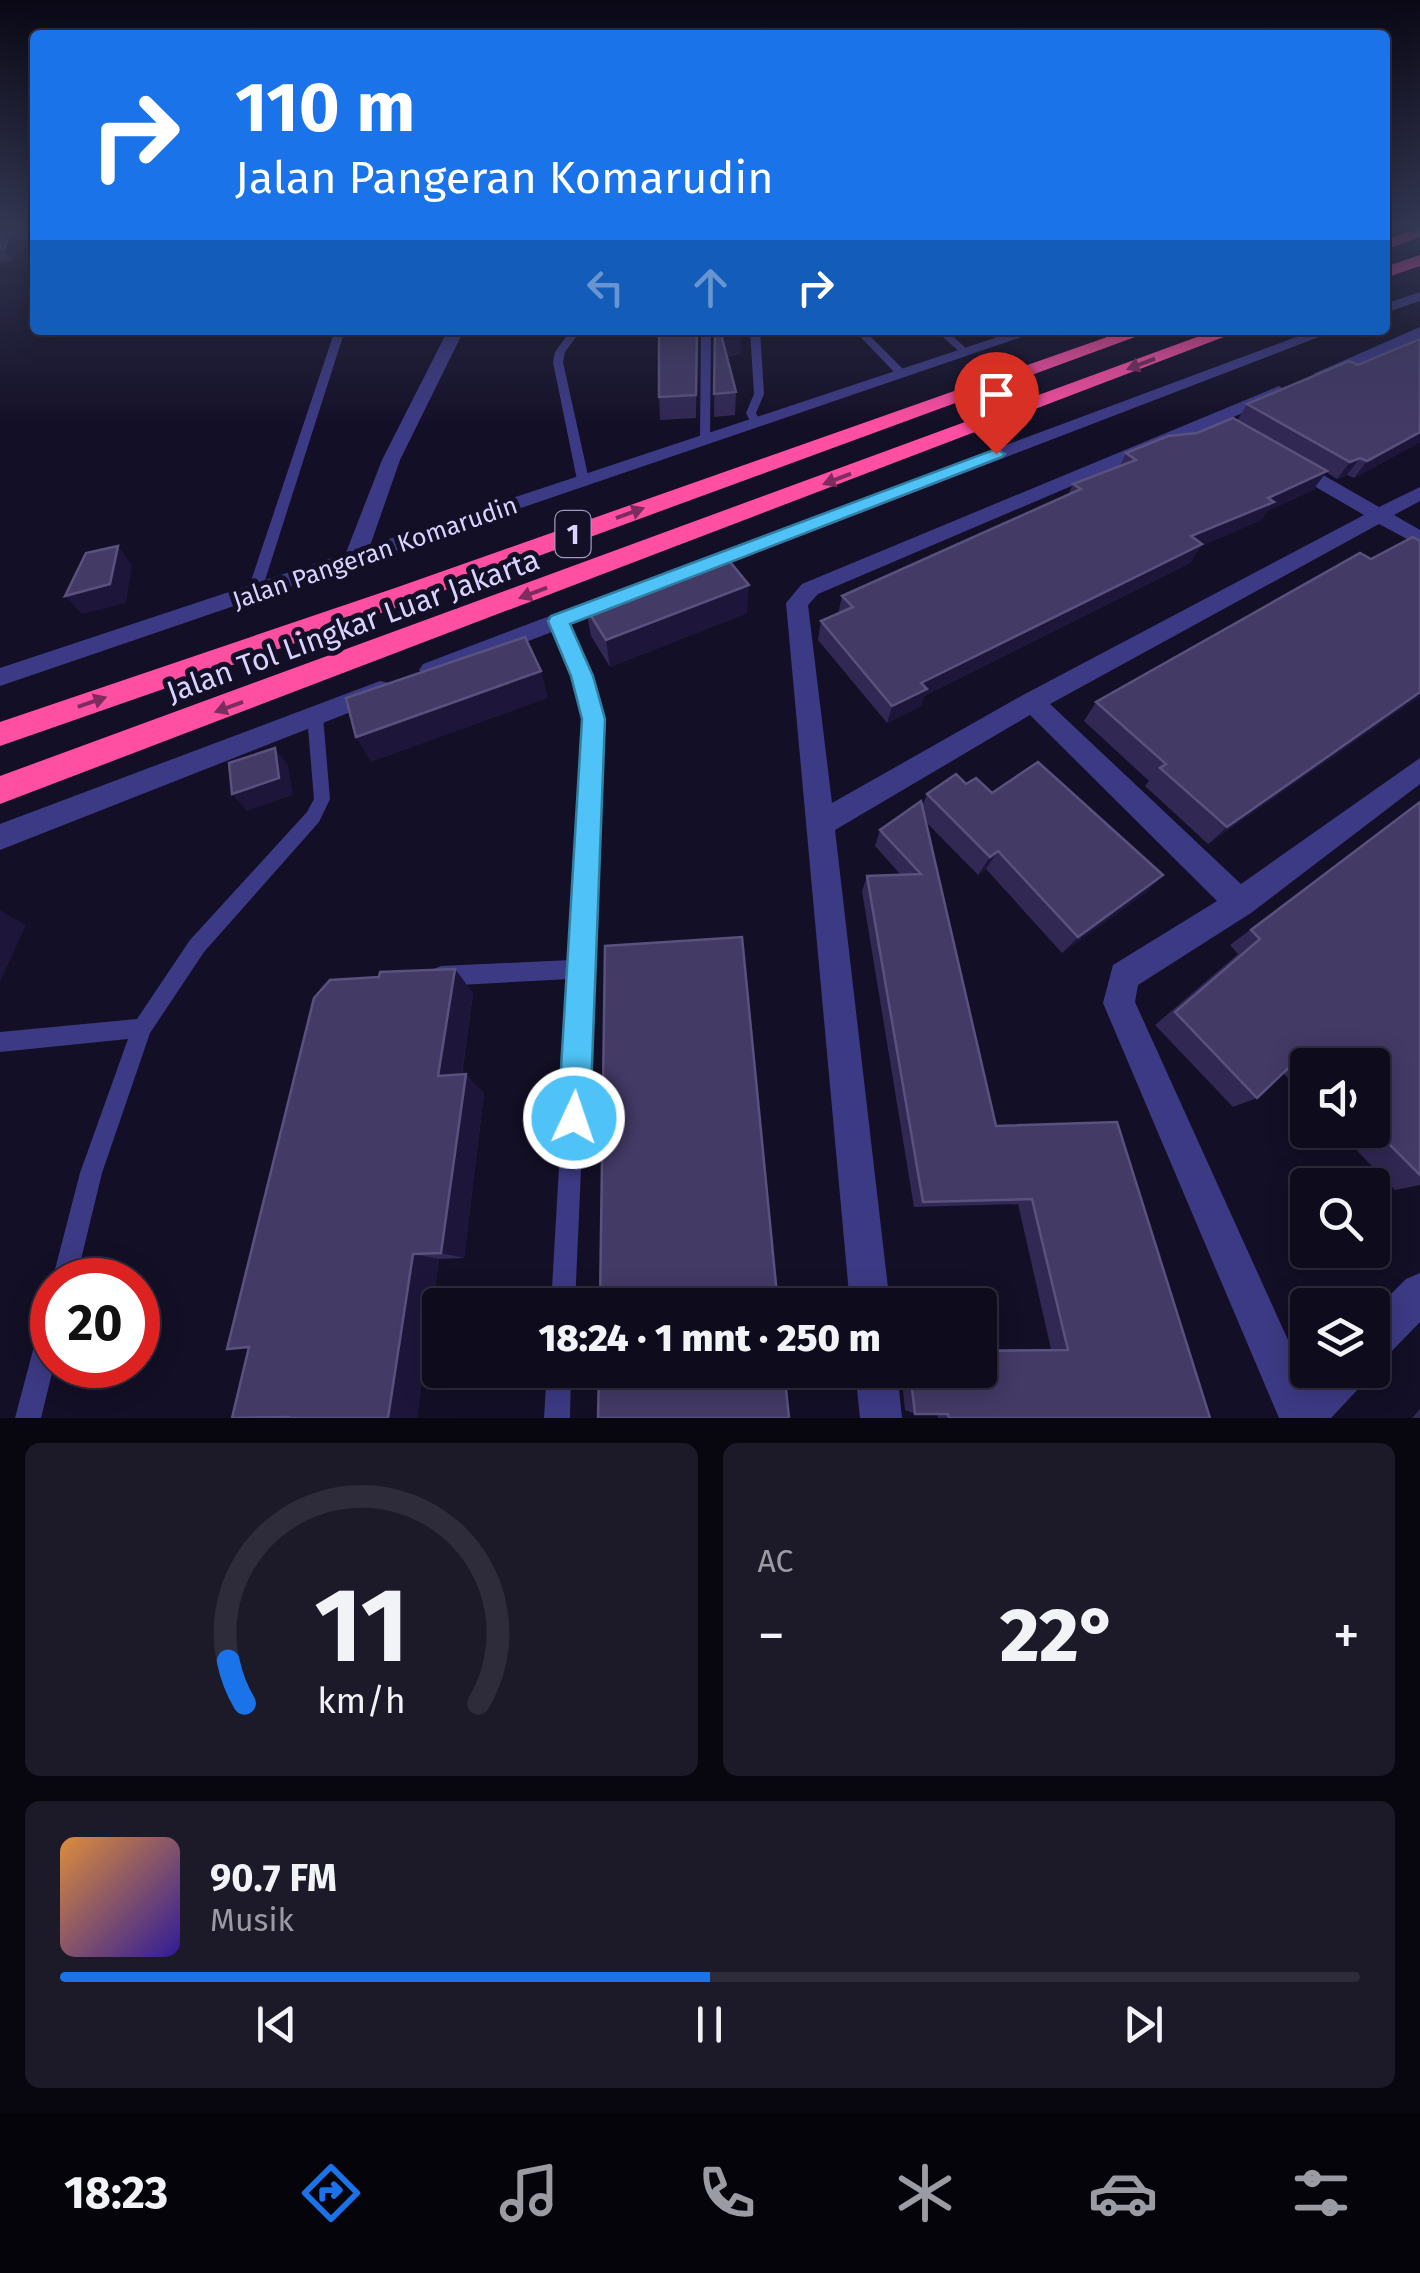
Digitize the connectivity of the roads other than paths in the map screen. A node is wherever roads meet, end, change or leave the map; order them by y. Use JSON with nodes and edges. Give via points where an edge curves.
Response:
{"nodes":[{"id":1,"x":1420,"y":296,"type":"edge"},
{"id":2,"x":1390,"y":307,"type":"edge"},
{"id":3,"x":1420,"y":332,"type":"edge"},
{"id":4,"x":338,"y":335,"type":"edge"},
{"id":5,"x":454,"y":335,"type":"edge"},
{"id":6,"x":572,"y":335,"type":"edge"},
{"id":7,"x":706,"y":335,"type":"edge"},
{"id":8,"x":755,"y":335,"type":"edge"},
{"id":9,"x":864,"y":335,"type":"edge"},
{"id":10,"x":945,"y":335,"type":"edge"},
{"id":11,"x":997,"y":335,"type":"edge"},
{"id":12,"x":1130,"y":335,"type":"edge"},
{"id":13,"x":1219,"y":335,"type":"edge"},
{"id":14,"x":1315,"y":335,"type":"edge"},
{"id":15,"x":964,"y":352,"type":"junction"},
{"id":16,"x":900,"y":372,"type":"junction"},
{"id":17,"x":756,"y":421,"type":"junction"},
{"id":18,"x":705,"y":438,"type":"junction"},
{"id":19,"x":1278,"y":457,"type":"edge"},
{"id":20,"x":584,"y":480,"type":"junction"},
{"id":21,"x":1420,"y":493,"type":"edge"},
{"id":22,"x":1378,"y":515,"type":"junction"},
{"id":23,"x":1420,"y":539,"type":"edge"},
{"id":24,"x":353,"y":563,"type":"junction"},
{"id":25,"x":253,"y":596,"type":"junction"},
{"id":26,"x":558,"y":621,"type":"junction"},
{"id":27,"x":0,"y":678,"type":"edge"},
{"id":28,"x":1032,"y":702,"type":"junction"},
{"id":29,"x":314,"y":716,"type":"junction"},
{"id":30,"x":0,"y":734,"type":"edge"},
{"id":31,"x":1420,"y":770,"type":"edge"},
{"id":32,"x":0,"y":790,"type":"edge"},
{"id":33,"x":820,"y":824,"type":"junction"},
{"id":34,"x":0,"y":837,"type":"edge"},
{"id":35,"x":1240,"y":903,"type":"junction"},
{"id":36,"x":582,"y":969,"type":"junction"},
{"id":37,"x":425,"y":977,"type":"edge"},
{"id":38,"x":142,"y":1028,"type":"junction"},
{"id":39,"x":0,"y":1042,"type":"edge"},
{"id":40,"x":70,"y":1258,"type":"edge"},
{"id":41,"x":564,"y":1288,"type":"edge"},
{"id":42,"x":868,"y":1288,"type":"edge"},
{"id":43,"x":1420,"y":1293,"type":"edge"},
{"id":44,"x":1390,"y":1324,"type":"edge"},
{"id":45,"x":36,"y":1388,"type":"edge"},
{"id":46,"x":559,"y":1388,"type":"edge"},
{"id":47,"x":878,"y":1388,"type":"edge"},
{"id":48,"x":1330,"y":1388,"type":"edge"},
{"id":49,"x":28,"y":1418,"type":"edge"},
{"id":50,"x":557,"y":1418,"type":"edge"},
{"id":51,"x":882,"y":1418,"type":"edge"},
{"id":52,"x":1302,"y":1418,"type":"edge"}],
"edges":[{"from":1,"to":2,"type":"street"},
{"from":3,"to":33,"type":"street","via":[[1220,424],[802,594],[796,604]]},
{"from":4,"to":25,"type":"lane"},
{"from":5,"to":24,"type":"street","via":[[378,489]]},
{"from":6,"to":20,"type":"lane","via":[[558,362]]},
{"from":7,"to":18,"type":"lane"},
{"from":8,"to":17,"type":"lane"},
{"from":9,"to":16,"type":"lane"},
{"from":10,"to":15,"type":"lane"},
{"from":11,"to":15,"type":"street","name":"Jalan Pangeran Komarudin"},
{"from":30,"to":12,"type":"highway","name":"Jalan Tol Lingkar Luar Jakarta","number":"1","one_way":true},
{"from":13,"to":32,"type":"highway","name":"Jalan Tol Lingkar Luar Jakarta","number":"1","one_way":true},
{"from":14,"to":26,"type":"street"},
{"from":15,"to":16,"type":"street","name":"Jalan Pangeran Komarudin"},
{"from":16,"to":17,"type":"street","name":"Jalan Pangeran Komarudin"},
{"from":17,"to":18,"type":"street","name":"Jalan Pangeran Komarudin"},
{"from":18,"to":20,"type":"street","name":"Jalan Pangeran Komarudin"},
{"from":19,"to":22,"type":"street"},
{"from":20,"to":24,"type":"street","name":"Jalan Pangeran Komarudin"},
{"from":21,"to":22,"type":"street"},
{"from":22,"to":23,"type":"street"},
{"from":22,"to":28,"type":"street"},
{"from":24,"to":25,"type":"street","name":"Jalan Pangeran Komarudin"},
{"from":25,"to":27,"type":"street","name":"Jalan Pangeran Komarudin"},
{"from":26,"to":29,"type":"street"},
{"from":26,"to":36,"type":"lane","via":[[593,719]]},
{"from":28,"to":33,"type":"street"},
{"from":28,"to":35,"type":"street"},
{"from":29,"to":34,"type":"street"},
{"from":29,"to":38,"type":"lane","via":[[322,799],[313,817],[196,946]]},
{"from":31,"to":35,"type":"street"},
{"from":33,"to":42,"type":"street"},
{"from":35,"to":52,"type":"street","via":[[1124,976],[1118,1003]]},
{"from":36,"to":37,"type":"lane"},
{"from":36,"to":41,"type":"lane"},
{"from":38,"to":39,"type":"lane"},
{"from":38,"to":40,"type":"lane","via":[[91,1172]]},
{"from":43,"to":44,"type":"street"},
{"from":45,"to":49,"type":"lane"},
{"from":46,"to":50,"type":"lane"},
{"from":47,"to":51,"type":"street"},
{"from":48,"to":52,"type":"street"}]}
